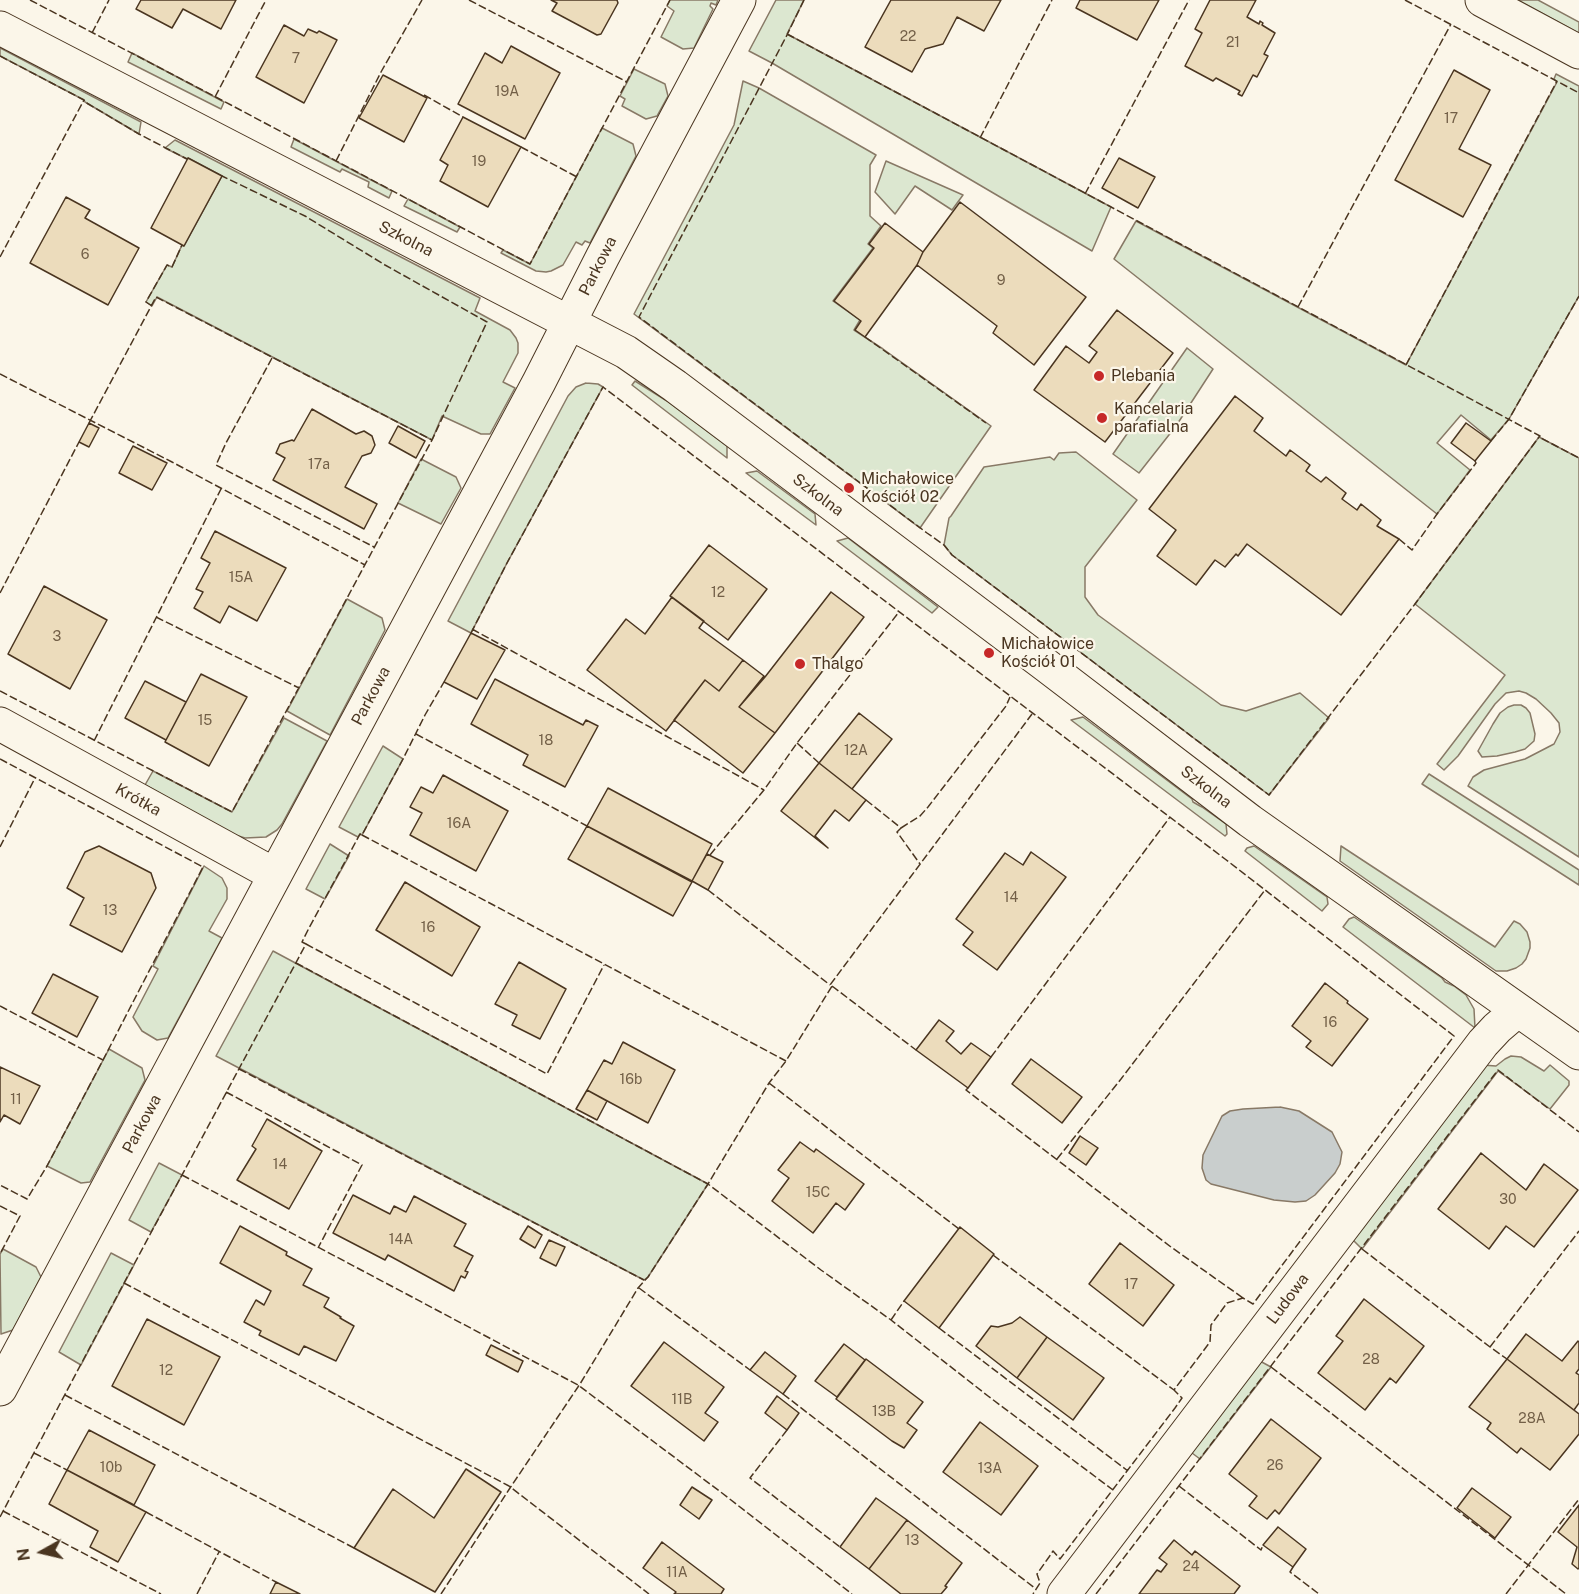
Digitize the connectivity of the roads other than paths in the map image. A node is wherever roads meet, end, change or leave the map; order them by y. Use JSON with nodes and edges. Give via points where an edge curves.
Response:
{"nodes":[{"id":1,"x":739,"y":0,"type":"edge"},
{"id":2,"x":1482,"y":0,"type":"edge"},
{"id":3,"x":0,"y":28,"type":"edge"},
{"id":4,"x":1579,"y":52,"type":"edge"},
{"id":5,"x":569,"y":323,"type":"junction"},
{"id":6,"x":0,"y":724,"type":"edge"},
{"id":7,"x":275,"y":875,"type":"junction"},
{"id":8,"x":1518,"y":1010,"type":"junction"},
{"id":9,"x":1579,"y":1053,"type":"edge"},
{"id":10,"x":0,"y":1389,"type":"edge"},
{"id":11,"x":1064,"y":1594,"type":"edge"}],
"edges":[{"from":1,"to":5,"type":"street","name":"Parkowa"},
{"from":2,"to":4,"type":"street"},
{"from":3,"to":5,"type":"street","name":"Szkolna"},
{"from":5,"to":7,"type":"street","name":"Parkowa"},
{"from":5,"to":8,"type":"street","name":"Szkolna","via":[[626,352],[675,386],[1250,821]]},
{"from":6,"to":7,"type":"street","name":"Krótka"},
{"from":7,"to":10,"type":"street","name":"Parkowa"},
{"from":8,"to":9,"type":"street","name":"Szkolna"},
{"from":8,"to":11,"type":"street","name":"Ludowa","via":[[1483,1043]]}]}
